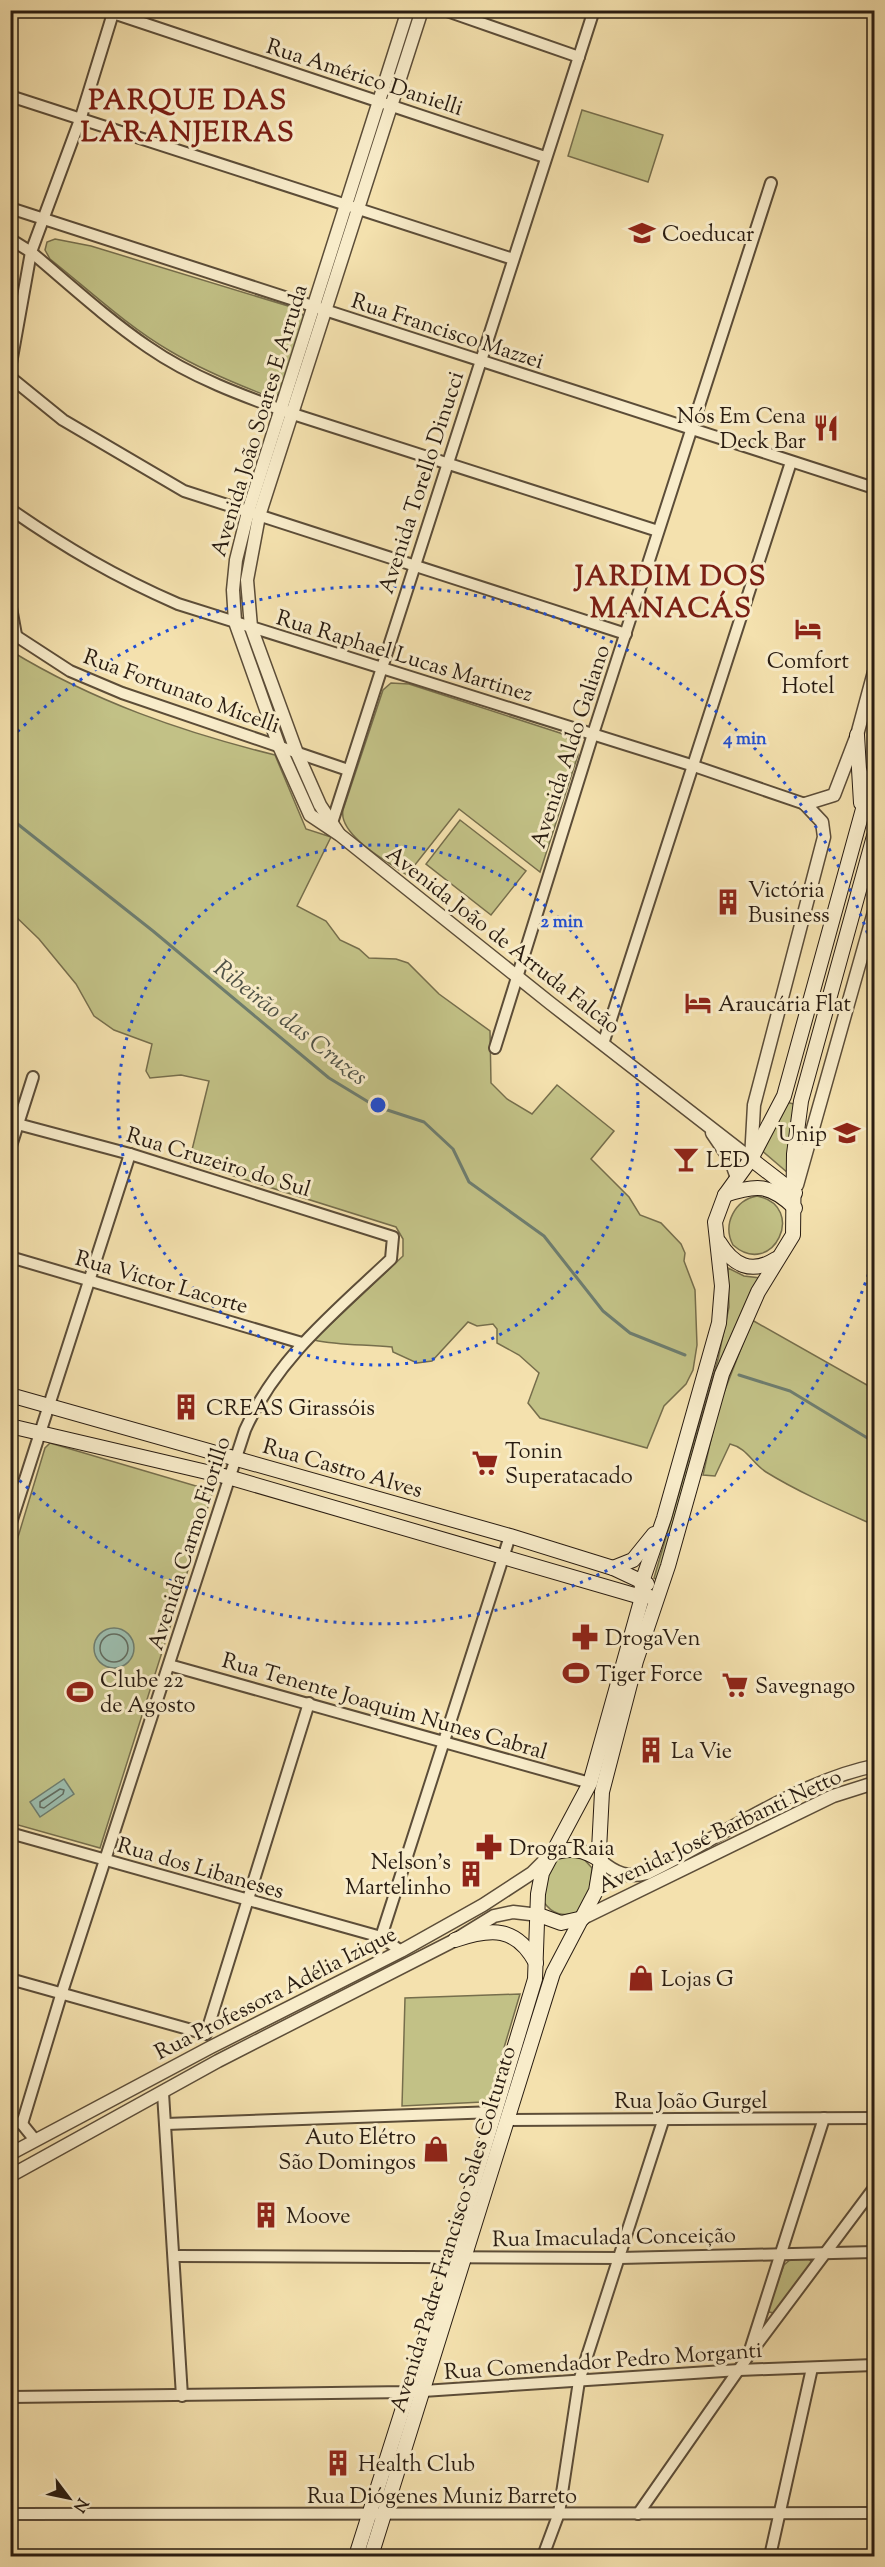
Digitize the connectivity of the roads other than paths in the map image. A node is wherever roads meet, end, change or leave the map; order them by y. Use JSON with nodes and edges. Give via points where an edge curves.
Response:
{"nodes":[{"id":1,"x":408,"y":10,"type":"edge"},
{"id":2,"x":422,"y":10,"type":"edge"},
{"id":3,"x":444,"y":10,"type":"edge"},
{"id":4,"x":594,"y":10,"type":"edge"},
{"id":5,"x":111,"y":12,"type":"edge"},
{"id":6,"x":579,"y":57,"type":"junction"},
{"id":7,"x":10,"y":96,"type":"edge"},
{"id":8,"x":379,"y":102,"type":"junction"},
{"id":9,"x":392,"y":105,"type":"junction"},
{"id":10,"x":81,"y":117,"type":"junction"},
{"id":11,"x":546,"y":157,"type":"junction"},
{"id":12,"x":771,"y":183,"type":"dead end"},
{"id":13,"x":352,"y":207,"type":"junction"},
{"id":14,"x":10,"y":208,"type":"edge"},
{"id":15,"x":42,"y":218,"type":"junction"},
{"id":16,"x":10,"y":239,"type":"edge"},
{"id":17,"x":31,"y":252,"type":"junction"},
{"id":18,"x":513,"y":259,"type":"junction"},
{"id":19,"x":320,"y":309,"type":"junction"},
{"id":20,"x":14,"y":330,"type":"edge"},
{"id":21,"x":480,"y":360,"type":"junction"},
{"id":22,"x":10,"y":369,"type":"edge"},
{"id":23,"x":10,"y":377,"type":"edge"},
{"id":24,"x":287,"y":412,"type":"junction"},
{"id":25,"x":692,"y":430,"type":"junction"},
{"id":26,"x":791,"y":462,"type":"junction"},
{"id":27,"x":447,"y":463,"type":"junction"},
{"id":28,"x":874,"y":488,"type":"edge"},
{"id":29,"x":10,"y":509,"type":"edge"},
{"id":30,"x":254,"y":514,"type":"junction"},
{"id":31,"x":658,"y":531,"type":"junction"},
{"id":32,"x":414,"y":566,"type":"junction"},
{"id":33,"x":10,"y":602,"type":"edge"},
{"id":34,"x":235,"y":622,"type":"junction"},
{"id":35,"x":251,"y":627,"type":"junction"},
{"id":36,"x":13,"y":634,"type":"edge"},
{"id":37,"x":626,"y":634,"type":"junction"},
{"id":38,"x":381,"y":668,"type":"junction"},
{"id":39,"x":874,"y":672,"type":"edge"},
{"id":40,"x":593,"y":734,"type":"junction"},
{"id":41,"x":857,"y":735,"type":"junction"},
{"id":42,"x":279,"y":746,"type":"junction"},
{"id":43,"x":297,"y":753,"type":"junction"},
{"id":44,"x":694,"y":766,"type":"junction"},
{"id":45,"x":874,"y":769,"type":"edge"},
{"id":46,"x":348,"y":770,"type":"junction"},
{"id":47,"x":805,"y":804,"type":"junction"},
{"id":48,"x":862,"y":814,"type":"junction"},
{"id":49,"x":334,"y":829,"type":"junction"},
{"id":50,"x":874,"y":836,"type":"edge"},
{"id":51,"x":874,"y":912,"type":"edge"},
{"id":52,"x":516,"y":976,"type":"junction"},
{"id":53,"x":603,"y":1044,"type":"junction"},
{"id":54,"x":495,"y":1048,"type":"dead end"},
{"id":55,"x":33,"y":1077,"type":"dead end"},
{"id":56,"x":700,"y":1119,"type":"junction"},
{"id":57,"x":15,"y":1123,"type":"edge"},
{"id":58,"x":10,"y":1149,"type":"edge"},
{"id":59,"x":130,"y":1154,"type":"junction"},
{"id":60,"x":751,"y":1159,"type":"junction"},
{"id":61,"x":737,"y":1178,"type":"junction"},
{"id":62,"x":795,"y":1193,"type":"junction"},
{"id":63,"x":725,"y":1195,"type":"junction"},
{"id":64,"x":795,"y":1208,"type":"junction"},
{"id":65,"x":716,"y":1235,"type":"junction"},
{"id":66,"x":10,"y":1257,"type":"edge"},
{"id":67,"x":391,"y":1259,"type":"joint"},
{"id":68,"x":776,"y":1259,"type":"junction"},
{"id":69,"x":90,"y":1280,"type":"junction"},
{"id":70,"x":302,"y":1342,"type":"junction"},
{"id":71,"x":10,"y":1395,"type":"edge"},
{"id":72,"x":49,"y":1405,"type":"junction"},
{"id":73,"x":10,"y":1426,"type":"edge"},
{"id":74,"x":40,"y":1433,"type":"junction"},
{"id":75,"x":234,"y":1458,"type":"junction"},
{"id":76,"x":228,"y":1477,"type":"junction"},
{"id":77,"x":663,"y":1522,"type":"junction"},
{"id":78,"x":10,"y":1526,"type":"edge"},
{"id":79,"x":510,"y":1536,"type":"junction"},
{"id":80,"x":557,"y":1550,"type":"junction"},
{"id":81,"x":504,"y":1557,"type":"junction"},
{"id":82,"x":614,"y":1568,"type":"junction"},
{"id":83,"x":551,"y":1570,"type":"junction"},
{"id":84,"x":642,"y":1582,"type":"junction"},
{"id":85,"x":659,"y":1592,"type":"junction"},
{"id":86,"x":641,"y":1597,"type":"junction"},
{"id":87,"x":170,"y":1665,"type":"junction"},
{"id":88,"x":309,"y":1703,"type":"junction"},
{"id":89,"x":444,"y":1744,"type":"junction"},
{"id":90,"x":874,"y":1766,"type":"edge"},
{"id":91,"x":590,"y":1783,"type":"junction"},
{"id":92,"x":874,"y":1783,"type":"edge"},
{"id":93,"x":10,"y":1833,"type":"edge"},
{"id":94,"x":550,"y":1854,"type":"junction"},
{"id":95,"x":106,"y":1861,"type":"junction"},
{"id":96,"x":601,"y":1861,"type":"junction"},
{"id":97,"x":247,"y":1900,"type":"junction"},
{"id":98,"x":539,"y":1915,"type":"junction"},
{"id":99,"x":583,"y":1918,"type":"junction"},
{"id":100,"x":381,"y":1937,"type":"junction"},
{"id":101,"x":455,"y":1940,"type":"junction"},
{"id":102,"x":401,"y":1952,"type":"junction"},
{"id":103,"x":413,"y":1962,"type":"junction"},
{"id":104,"x":537,"y":1964,"type":"junction"},
{"id":105,"x":10,"y":1979,"type":"edge"},
{"id":106,"x":62,"y":1992,"type":"junction"},
{"id":107,"x":206,"y":2034,"type":"junction"},
{"id":108,"x":211,"y":2048,"type":"junction"},
{"id":109,"x":218,"y":2061,"type":"junction"},
{"id":110,"x":162,"y":2093,"type":"junction"},
{"id":111,"x":495,"y":2112,"type":"junction"},
{"id":112,"x":824,"y":2118,"type":"junction"},
{"id":113,"x":874,"y":2118,"type":"edge"},
{"id":114,"x":10,"y":2120,"type":"edge"},
{"id":115,"x":509,"y":2120,"type":"junction"},
{"id":116,"x":663,"y":2121,"type":"junction"},
{"id":117,"x":22,"y":2124,"type":"junction"},
{"id":118,"x":166,"y":2124,"type":"junction"},
{"id":119,"x":35,"y":2140,"type":"junction"},
{"id":120,"x":10,"y":2154,"type":"edge"},
{"id":121,"x":41,"y":2160,"type":"junction"},
{"id":122,"x":10,"y":2176,"type":"edge"},
{"id":123,"x":874,"y":2188,"type":"edge"},
{"id":124,"x":874,"y":2252,"type":"edge"},
{"id":125,"x":780,"y":2253,"type":"junction"},
{"id":126,"x":827,"y":2254,"type":"junction"},
{"id":127,"x":174,"y":2256,"type":"junction"},
{"id":128,"x":451,"y":2257,"type":"junction"},
{"id":129,"x":467,"y":2258,"type":"junction"},
{"id":130,"x":620,"y":2258,"type":"junction"},
{"id":131,"x":749,"y":2355,"type":"junction"},
{"id":132,"x":874,"y":2365,"type":"edge"},
{"id":133,"x":813,"y":2368,"type":"junction"},
{"id":134,"x":740,"y":2370,"type":"junction"},
{"id":135,"x":579,"y":2381,"type":"junction"},
{"id":136,"x":423,"y":2391,"type":"junction"},
{"id":137,"x":408,"y":2392,"type":"junction"},
{"id":138,"x":182,"y":2396,"type":"junction"},
{"id":139,"x":10,"y":2397,"type":"edge"},
{"id":140,"x":559,"y":2513,"type":"junction"},
{"id":141,"x":874,"y":2513,"type":"edge"},
{"id":142,"x":10,"y":2514,"type":"edge"},
{"id":143,"x":385,"y":2514,"type":"junction"},
{"id":144,"x":638,"y":2514,"type":"junction"},
{"id":145,"x":370,"y":2515,"type":"junction"},
{"id":146,"x":779,"y":2515,"type":"junction"},
{"id":147,"x":356,"y":2556,"type":"edge"},
{"id":148,"x":371,"y":2556,"type":"edge"},
{"id":149,"x":543,"y":2556,"type":"edge"},
{"id":150,"x":770,"y":2556,"type":"edge"}],
"edges":[{"from":1,"to":8,"type":"street","name":"Avenida João Soares E Arruda"},
{"from":2,"to":9,"type":"street","name":"Avenida João Soares E Arruda"},
{"from":3,"to":6,"type":"street"},
{"from":4,"to":6,"type":"street","name":"Avenida Torello Dinucci"},
{"from":5,"to":8,"type":"street","name":"Rua Américo Danielli"},
{"from":5,"to":10,"type":"street"},
{"from":6,"to":11,"type":"street","name":"Avenida Torello Dinucci"},
{"from":7,"to":10,"type":"street"},
{"from":8,"to":9,"type":"street","name":"Rua Américo Danielli"},
{"from":8,"to":13,"type":"street","name":"Avenida João Soares E Arruda"},
{"from":9,"to":11,"type":"street","name":"Rua Américo Danielli"},
{"from":9,"to":13,"type":"street","name":"Avenida João Soares E Arruda"},
{"from":10,"to":13,"type":"street"},
{"from":10,"to":15,"type":"street"},
{"from":11,"to":18,"type":"street","name":"Avenida Torello Dinucci"},
{"from":12,"to":25,"type":"street","name":"Avenida Aldo Galiano"},
{"from":13,"to":18,"type":"street"},
{"from":13,"to":19,"type":"street","name":"Avenida João Soares E Arruda"},
{"from":14,"to":15,"type":"street","name":"Rua Francisco Mazzei"},
{"from":15,"to":17,"type":"street"},
{"from":15,"to":19,"type":"street","name":"Rua Francisco Mazzei"},
{"from":16,"to":17,"type":"street"},
{"from":17,"to":20,"type":"street"},
{"from":17,"to":24,"type":"street","via":[[148,348],[200,376]]},
{"from":18,"to":21,"type":"street","name":"Avenida Torello Dinucci"},
{"from":19,"to":21,"type":"street","name":"Rua Francisco Mazzei"},
{"from":19,"to":24,"type":"street","name":"Avenida João Soares E Arruda"},
{"from":20,"to":22,"type":"street"},
{"from":21,"to":25,"type":"street","name":"Rua Francisco Mazzei"},
{"from":21,"to":27,"type":"street","name":"Avenida Torello Dinucci"},
{"from":23,"to":30,"type":"street","via":[[63,420],[123,457],[184,491]]},
{"from":24,"to":27,"type":"street"},
{"from":24,"to":30,"type":"street","name":"Avenida João Soares E Arruda"},
{"from":25,"to":26,"type":"street","name":"Rua Francisco Mazzei"},
{"from":25,"to":31,"type":"street","name":"Avenida Aldo Galiano"},
{"from":26,"to":28,"type":"street","name":"Rua Francisco Mazzei"},
{"from":26,"to":44,"type":"street"},
{"from":27,"to":31,"type":"street"},
{"from":27,"to":32,"type":"street","name":"Avenida Torello Dinucci"},
{"from":29,"to":34,"type":"street","name":"Rua Raphael Lucas Martinez","via":[[118,578],[178,604]]},
{"from":30,"to":32,"type":"street"},
{"from":30,"to":34,"type":"street","name":"Avenida João Soares E Arruda","via":[[236,560]]},
{"from":30,"to":35,"type":"street","name":"Avenida João Soares E Arruda","via":[[247,580]]},
{"from":31,"to":37,"type":"street","name":"Avenida Aldo Galiano"},
{"from":32,"to":37,"type":"street"},
{"from":32,"to":38,"type":"street","name":"Avenida Torello Dinucci"},
{"from":33,"to":36,"type":"street"},
{"from":34,"to":35,"type":"street","name":"Rua Raphael Lucas Martinez"},
{"from":34,"to":42,"type":"street","name":"Avenida João Soares E Arruda"},
{"from":35,"to":38,"type":"street","name":"Rua Raphael Lucas Martinez"},
{"from":35,"to":43,"type":"street","name":"Avenida João Soares E Arruda"},
{"from":36,"to":42,"type":"street","name":"Rua Fortunato Micelli","via":[[70,670],[122,693]]},
{"from":37,"to":40,"type":"street","name":"Avenida Aldo Galiano"},
{"from":38,"to":40,"type":"street","name":"Rua Raphael Lucas Martinez"},
{"from":38,"to":46,"type":"street","name":"Avenida Torello Dinucci"},
{"from":39,"to":41,"type":"street"},
{"from":40,"to":44,"type":"street","name":"Rua Raphael Lucas Martinez"},
{"from":40,"to":52,"type":"street","name":"Avenida Aldo Galiano"},
{"from":41,"to":47,"type":"street","via":[[834,795]]},
{"from":41,"to":48,"type":"main road"},
{"from":42,"to":43,"type":"street","name":"Rua Fortunato Micelli"},
{"from":42,"to":49,"type":"street","name":"Avenida João Soares E Arruda","via":[[310,815]]},
{"from":43,"to":46,"type":"street","name":"Rua Fortunato Micelli"},
{"from":43,"to":49,"type":"street","name":"Avenida João Soares E Arruda"},
{"from":44,"to":47,"type":"street","name":"Rua Raphael Lucas Martinez"},
{"from":44,"to":53,"type":"street"},
{"from":45,"to":48,"type":"main road"},
{"from":46,"to":49,"type":"street","name":"Avenida Torello Dinucci"},
{"from":47,"to":60,"type":"street","via":[[822,822],[825,837],[754,1105]]},
{"from":48,"to":60,"type":"main road","via":[[784,1096]]},
{"from":49,"to":52,"type":"street","name":"Avenida João de Arruda Falcão"},
{"from":50,"to":62,"type":"main road","via":[[801,1101],[794,1154]]},
{"from":51,"to":62,"type":"street"},
{"from":52,"to":53,"type":"street","name":"Avenida João de Arruda Falcão"},
{"from":52,"to":54,"type":"street","name":"Avenida Aldo Galiano"},
{"from":53,"to":56,"type":"street","name":"Avenida João de Arruda Falcão"},
{"from":55,"to":57,"type":"street"},
{"from":56,"to":60,"type":"street","name":"Avenida João de Arruda Falcão"},
{"from":56,"to":61,"type":"street","name":"Avenida João de Arruda Falcão","via":[[731,1161]]},
{"from":57,"to":58,"type":"street"},
{"from":57,"to":59,"type":"street","name":"Rua Cruzeiro do Sul"},
{"from":59,"to":67,"type":"street","name":"Rua Cruzeiro do Sul","via":[[393,1237]]},
{"from":59,"to":69,"type":"street"},
{"from":60,"to":61,"type":"main road"},
{"from":60,"to":62,"type":"main road"},
{"from":61,"to":63,"type":"main road"},
{"from":62,"to":64,"type":"main road"},
{"from":63,"to":64,"type":"main road","via":[[760,1187],[783,1197]]},
{"from":63,"to":65,"type":"main road","via":[[715,1222]]},
{"from":64,"to":68,"type":"main road","via":[[793,1235]]},
{"from":65,"to":68,"type":"main road","via":[[729,1257],[743,1265],[766,1266]]},
{"from":65,"to":77,"type":"main road","via":[[722,1286],[719,1323]]},
{"from":66,"to":69,"type":"street","name":"Rua Victor Lacorte"},
{"from":67,"to":70,"type":"street","name":"Avenida Carmo Fiorillo"},
{"from":68,"to":85,"type":"main road","via":[[749,1309],[722,1374]]},
{"from":69,"to":70,"type":"street","name":"Rua Victor Lacorte"},
{"from":69,"to":72,"type":"street"},
{"from":70,"to":75,"type":"street","name":"Avenida Carmo Fiorillo","via":[[257,1402]]},
{"from":71,"to":72,"type":"main road","name":"Rua Castro Alves"},
{"from":72,"to":74,"type":"street"},
{"from":72,"to":75,"type":"main road","name":"Rua Castro Alves"},
{"from":73,"to":74,"type":"main road","name":"Rua Castro Alves"},
{"from":74,"to":76,"type":"main road","name":"Rua Castro Alves"},
{"from":74,"to":78,"type":"street"},
{"from":75,"to":76,"type":"street","name":"Avenida Carmo Fiorillo"},
{"from":75,"to":79,"type":"main road","name":"Rua Castro Alves"},
{"from":76,"to":81,"type":"main road","name":"Rua Castro Alves"},
{"from":76,"to":87,"type":"street","name":"Avenida Carmo Fiorillo"},
{"from":77,"to":82,"type":"main road","via":[[633,1560]]},
{"from":77,"to":84,"type":"main road"},
{"from":79,"to":80,"type":"main road","name":"Rua Castro Alves"},
{"from":79,"to":81,"type":"street"},
{"from":80,"to":82,"type":"main road","name":"Rua Castro Alves"},
{"from":80,"to":83,"type":"main road"},
{"from":81,"to":83,"type":"main road","name":"Rua Castro Alves"},
{"from":81,"to":89,"type":"street"},
{"from":82,"to":84,"type":"main road","name":"Rua Castro Alves"},
{"from":83,"to":86,"type":"main road","name":"Rua Castro Alves"},
{"from":84,"to":85,"type":"main road","name":"Rua Castro Alves"},
{"from":84,"to":86,"type":"main road"},
{"from":85,"to":86,"type":"main road","name":"Rua Castro Alves"},
{"from":85,"to":96,"type":"main road","via":[[636,1660],[602,1792]]},
{"from":86,"to":91,"type":"main road"},
{"from":87,"to":88,"type":"street","name":"Rua Tenente Joaquim Nunes Cabral"},
{"from":87,"to":95,"type":"street","name":"Avenida Carmo Fiorillo"},
{"from":88,"to":89,"type":"street","name":"Rua Tenente Joaquim Nunes Cabral"},
{"from":88,"to":97,"type":"street"},
{"from":89,"to":91,"type":"street","name":"Rua Tenente Joaquim Nunes Cabral"},
{"from":89,"to":100,"type":"street"},
{"from":90,"to":96,"type":"street","name":"Avenida José Barbanti Netto","via":[[822,1782],[647,1873],[624,1875]]},
{"from":91,"to":94,"type":"main road"},
{"from":92,"to":99,"type":"street","name":"Avenida José Barbanti Netto","via":[[833,1796]]},
{"from":93,"to":95,"type":"street","name":"Rua dos Libaneses"},
{"from":94,"to":96,"type":"main road","via":[[572,1849]]},
{"from":94,"to":98,"type":"main road","via":[[538,1894]]},
{"from":94,"to":102,"type":"street","name":"Rua Professora Adélia Izique","via":[[532,1873],[493,1899]]},
{"from":95,"to":97,"type":"street","name":"Rua dos Libaneses"},
{"from":95,"to":106,"type":"street","name":"Avenida Carmo Fiorillo"},
{"from":96,"to":99,"type":"main road","via":[[596,1891]]},
{"from":97,"to":100,"type":"street","name":"Rua dos Libaneses"},
{"from":97,"to":107,"type":"street"},
{"from":98,"to":99,"type":"main road","via":[[561,1923]]},
{"from":98,"to":101,"type":"street","name":"Rua Professora Adélia Izique","via":[[513,1912],[494,1916]]},
{"from":98,"to":104,"type":"main road","name":"Avenida Padre Francisco Sales Colturato"},
{"from":99,"to":115,"type":"main road","name":"Avenida Padre Francisco Sales Colturato","via":[[553,1974]]},
{"from":100,"to":102,"type":"street"},
{"from":101,"to":103,"type":"street","name":"Rua Professora Adélia Izique"},
{"from":101,"to":104,"type":"main road","via":[[487,1931],[507,1934],[530,1952]]},
{"from":102,"to":103,"type":"street"},
{"from":102,"to":108,"type":"street","name":"Rua Professora Adélia Izique"},
{"from":103,"to":109,"type":"street","name":"Rua Professora Adélia Izique"},
{"from":104,"to":111,"type":"main road","name":"Avenida Padre Francisco Sales Colturato"},
{"from":105,"to":106,"type":"street"},
{"from":106,"to":107,"type":"street"},
{"from":106,"to":117,"type":"street","name":"Avenida Carmo Fiorillo"},
{"from":107,"to":108,"type":"street"},
{"from":108,"to":109,"type":"street"},
{"from":108,"to":119,"type":"street","name":"Rua Professora Adélia Izique"},
{"from":109,"to":110,"type":"street","name":"Rua Professora Adélia Izique"},
{"from":110,"to":118,"type":"street"},
{"from":110,"to":121,"type":"street","name":"Rua Professora Adélia Izique"},
{"from":111,"to":118,"type":"street"},
{"from":111,"to":128,"type":"main road","name":"Avenida Padre Francisco Sales Colturato"},
{"from":112,"to":113,"type":"street","name":"Rua João Gurgel"},
{"from":112,"to":116,"type":"street","name":"Rua João Gurgel"},
{"from":112,"to":125,"type":"street"},
{"from":114,"to":117,"type":"street"},
{"from":115,"to":116,"type":"street","name":"Rua João Gurgel"},
{"from":115,"to":129,"type":"main road","name":"Avenida Padre Francisco Sales Colturato"},
{"from":116,"to":130,"type":"street"},
{"from":117,"to":119,"type":"street"},
{"from":118,"to":127,"type":"street"},
{"from":119,"to":120,"type":"street","name":"Rua Professora Adélia Izique"},
{"from":119,"to":121,"type":"street"},
{"from":121,"to":122,"type":"street","name":"Rua Professora Adélia Izique"},
{"from":123,"to":126,"type":"street"},
{"from":124,"to":126,"type":"street","name":"Rua Imaculada Conceição"},
{"from":125,"to":126,"type":"street","name":"Rua Imaculada Conceição"},
{"from":125,"to":130,"type":"street","name":"Rua Imaculada Conceição"},
{"from":125,"to":131,"type":"street"},
{"from":126,"to":131,"type":"street"},
{"from":127,"to":128,"type":"street","name":"Rua Imaculada Conceição"},
{"from":127,"to":138,"type":"street"},
{"from":128,"to":129,"type":"street","name":"Rua Imaculada Conceição"},
{"from":128,"to":137,"type":"main road","name":"Avenida Padre Francisco Sales Colturato"},
{"from":129,"to":130,"type":"street","name":"Rua Imaculada Conceição"},
{"from":129,"to":136,"type":"main road","name":"Avenida Padre Francisco Sales Colturato"},
{"from":130,"to":135,"type":"street"},
{"from":131,"to":134,"type":"street"},
{"from":132,"to":133,"type":"street","name":"Rua Comendador Pedro Morganti"},
{"from":133,"to":134,"type":"street","name":"Rua Comendador Pedro Morganti"},
{"from":133,"to":146,"type":"street"},
{"from":134,"to":135,"type":"street","name":"Rua Comendador Pedro Morganti"},
{"from":134,"to":144,"type":"street"},
{"from":135,"to":136,"type":"street","name":"Rua Comendador Pedro Morganti"},
{"from":135,"to":140,"type":"street"},
{"from":136,"to":137,"type":"street","name":"Rua Comendador Pedro Morganti"},
{"from":136,"to":143,"type":"main road","name":"Avenida Padre Francisco Sales Colturato"},
{"from":137,"to":138,"type":"street","name":"Rua Comendador Pedro Morganti"},
{"from":137,"to":145,"type":"main road","name":"Avenida Padre Francisco Sales Colturato"},
{"from":138,"to":139,"type":"street","name":"Rua Comendador Pedro Morganti"},
{"from":140,"to":143,"type":"street","name":"Rua Diógenes Muniz Barreto"},
{"from":140,"to":144,"type":"street","name":"Rua Diógenes Muniz Barreto"},
{"from":140,"to":149,"type":"street"},
{"from":141,"to":146,"type":"street","name":"Rua Diógenes Muniz Barreto"},
{"from":142,"to":145,"type":"street","name":"Rua Diógenes Muniz Barreto"},
{"from":143,"to":145,"type":"street","name":"Rua Diógenes Muniz Barreto"},
{"from":143,"to":148,"type":"main road","name":"Avenida Padre Francisco Sales Colturato"},
{"from":144,"to":146,"type":"street","name":"Rua Diógenes Muniz Barreto"},
{"from":145,"to":147,"type":"main road","name":"Avenida Padre Francisco Sales Colturato"},
{"from":146,"to":150,"type":"street"}]}
